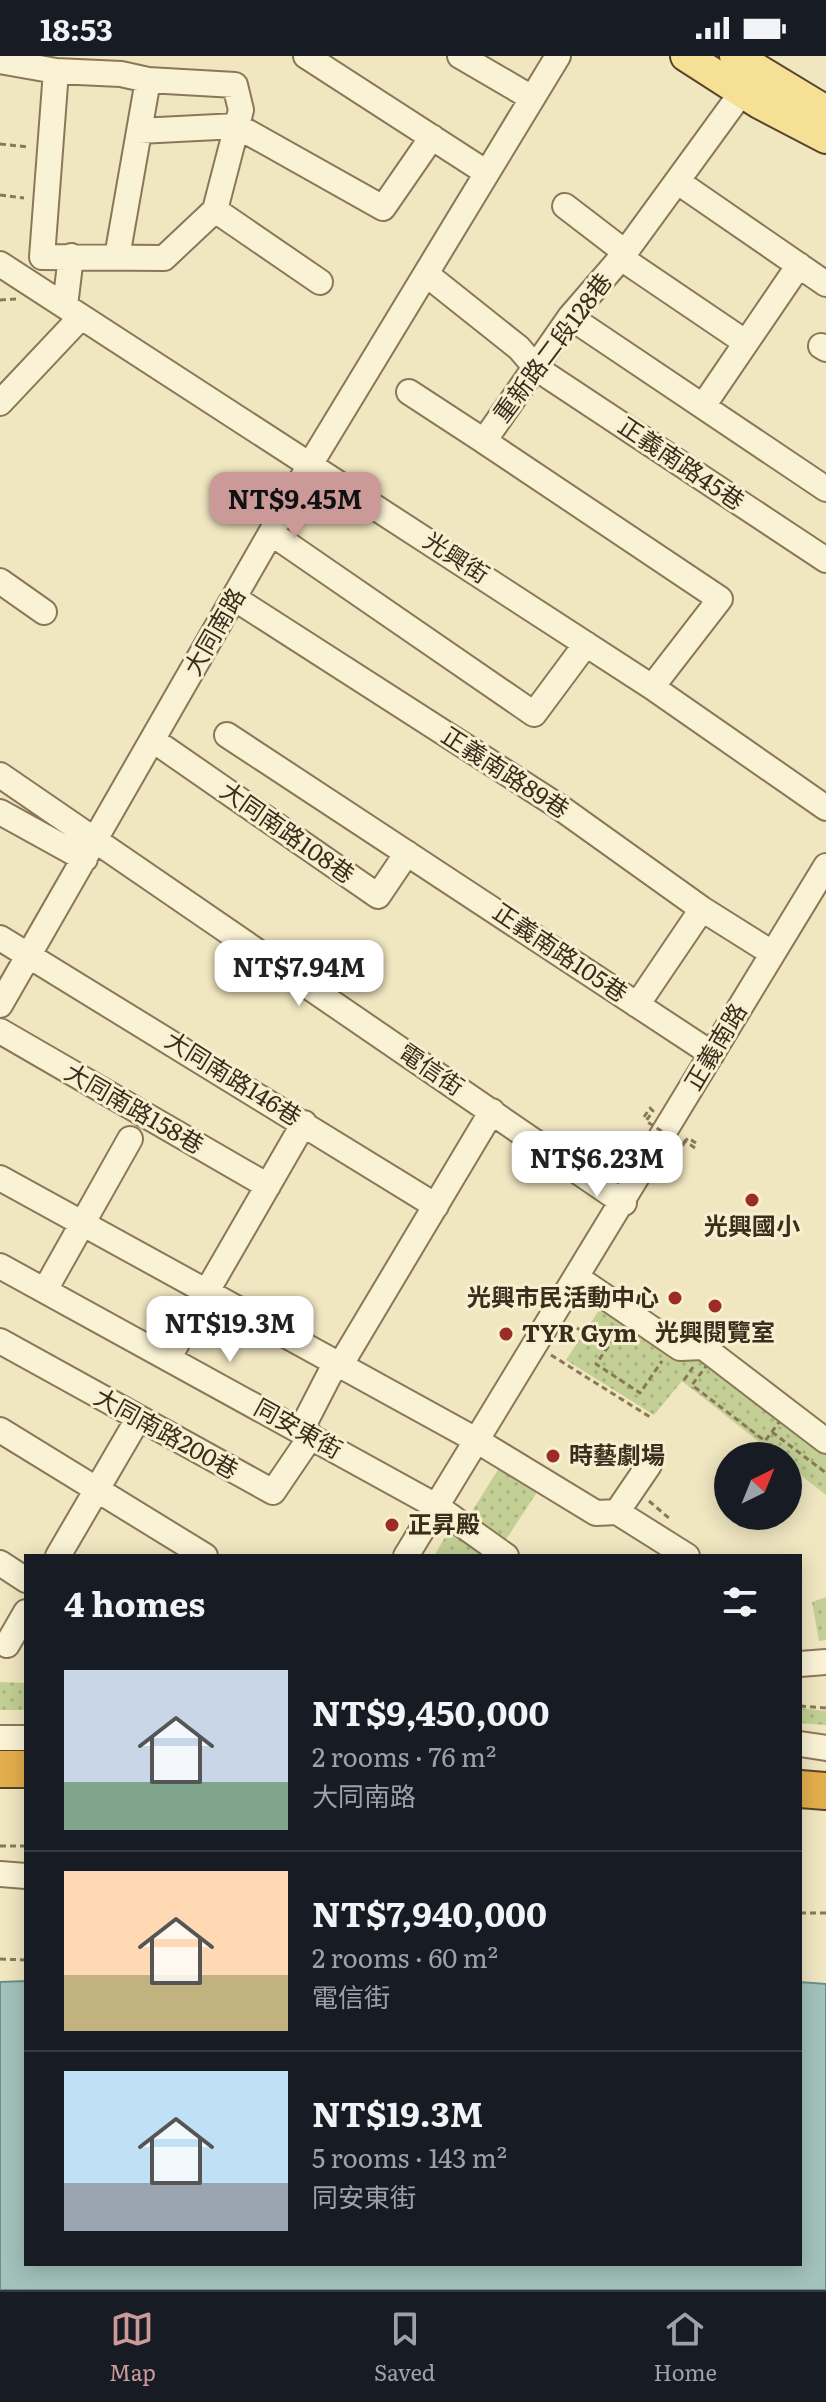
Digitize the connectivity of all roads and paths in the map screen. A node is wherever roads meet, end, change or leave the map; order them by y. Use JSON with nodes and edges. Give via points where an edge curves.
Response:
{"nodes":[{"id":1,"x":306,"y":56,"type":"edge"},
{"id":2,"x":460,"y":56,"type":"edge"},
{"id":3,"x":558,"y":56,"type":"edge"},
{"id":4,"x":686,"y":56,"type":"edge"},
{"id":5,"x":735,"y":56,"type":"edge"},
{"id":6,"x":0,"y":61,"type":"edge"},
{"id":7,"x":122,"y":65,"type":"edge"},
{"id":8,"x":56,"y":71,"type":"junction"},
{"id":9,"x":148,"y":80,"type":"junction"},
{"id":10,"x":742,"y":92,"type":"junction"},
{"id":11,"x":532,"y":98,"type":"junction"},
{"id":12,"x":826,"y":111,"type":"edge"},
{"id":13,"x":237,"y":126,"type":"junction"},
{"id":14,"x":139,"y":131,"type":"junction"},
{"id":15,"x":432,"y":137,"type":"junction"},
{"id":16,"x":826,"y":138,"type":"edge"},
{"id":17,"x":0,"y":144,"type":"edge"},
{"id":18,"x":49,"y":150,"type":"junction"},
{"id":19,"x":487,"y":173,"type":"junction"},
{"id":20,"x":678,"y":182,"type":"junction"},
{"id":21,"x":0,"y":195,"type":"edge"},
{"id":22,"x":45,"y":200,"type":"junction"},
{"id":23,"x":565,"y":206,"type":"dead end"},
{"id":24,"x":215,"y":210,"type":"junction"},
{"id":25,"x":623,"y":255,"type":"junction"},
{"id":26,"x":71,"y":256,"type":"junction"},
{"id":27,"x":117,"y":257,"type":"junction"},
{"id":28,"x":0,"y":264,"type":"edge"},
{"id":29,"x":799,"y":265,"type":"junction"},
{"id":30,"x":426,"y":274,"type":"junction"},
{"id":31,"x":320,"y":282,"type":"dead end"},
{"id":32,"x":826,"y":284,"type":"edge"},
{"id":33,"x":73,"y":311,"type":"junction"},
{"id":34,"x":570,"y":317,"type":"junction"},
{"id":35,"x":745,"y":342,"type":"junction"},
{"id":36,"x":536,"y":368,"type":"junction"},
{"id":37,"x":409,"y":392,"type":"dead end"},
{"id":38,"x":3,"y":393,"type":"edge"},
{"id":39,"x":703,"y":406,"type":"junction"},
{"id":40,"x":484,"y":441,"type":"junction"},
{"id":41,"x":311,"y":463,"type":"junction"},
{"id":42,"x":826,"y":489,"type":"edge"},
{"id":43,"x":271,"y":533,"type":"junction"},
{"id":44,"x":826,"y":560,"type":"edge"},
{"id":45,"x":0,"y":581,"type":"edge"},
{"id":46,"x":234,"y":598,"type":"junction"},
{"id":47,"x":44,"y":612,"type":"dead end"},
{"id":48,"x":586,"y":644,"type":"junction"},
{"id":49,"x":652,"y":687,"type":"junction"},
{"id":50,"x":227,"y":735,"type":"dead end"},
{"id":51,"x":153,"y":740,"type":"junction"},
{"id":52,"x":0,"y":775,"type":"edge"},
{"id":53,"x":826,"y":808,"type":"edge"},
{"id":54,"x":0,"y":812,"type":"edge"},
{"id":55,"x":91,"y":849,"type":"junction"},
{"id":56,"x":407,"y":853,"type":"junction"},
{"id":57,"x":826,"y":866,"type":"edge"},
{"id":58,"x":702,"y":909,"type":"junction"},
{"id":59,"x":0,"y":938,"type":"edge"},
{"id":60,"x":772,"y":953,"type":"junction"},
{"id":61,"x":30,"y":954,"type":"junction"},
{"id":62,"x":0,"y":1005,"type":"edge"},
{"id":63,"x":637,"y":1005,"type":"junction"},
{"id":64,"x":0,"y":1031,"type":"edge"},
{"id":65,"x":712,"y":1054,"type":"junction"},
{"id":66,"x":648,"y":1106,"type":"dead end"},
{"id":67,"x":654,"y":1110,"type":"dead end"},
{"id":68,"x":492,"y":1111,"type":"junction"},
{"id":69,"x":645,"y":1119,"type":"dead end"},
{"id":70,"x":304,"y":1123,"type":"junction"},
{"id":71,"x":130,"y":1139,"type":"dead end"},
{"id":72,"x":694,"y":1147,"type":"dead end"},
{"id":73,"x":0,"y":1178,"type":"edge"},
{"id":74,"x":268,"y":1186,"type":"junction"},
{"id":75,"x":624,"y":1203,"type":"junction"},
{"id":76,"x":436,"y":1206,"type":"junction"},
{"id":77,"x":82,"y":1224,"type":"junction"},
{"id":78,"x":0,"y":1266,"type":"edge"},
{"id":79,"x":576,"y":1277,"type":"junction"},
{"id":80,"x":45,"y":1290,"type":"junction"},
{"id":81,"x":206,"y":1293,"type":"junction"},
{"id":82,"x":577,"y":1328,"type":"dead end"},
{"id":83,"x":631,"y":1336,"type":"dead end"},
{"id":84,"x":535,"y":1344,"type":"junction"},
{"id":85,"x":607,"y":1348,"type":"junction"},
{"id":86,"x":3,"y":1350,"type":"edge"},
{"id":87,"x":169,"y":1357,"type":"junction"},
{"id":88,"x":664,"y":1358,"type":"dead end"},
{"id":89,"x":339,"y":1363,"type":"junction"},
{"id":90,"x":691,"y":1370,"type":"dead end"},
{"id":91,"x":699,"y":1376,"type":"junction"},
{"id":92,"x":650,"y":1417,"type":"dead end"},
{"id":93,"x":138,"y":1419,"type":"junction"},
{"id":94,"x":0,"y":1430,"type":"edge"},
{"id":95,"x":772,"y":1432,"type":"junction"},
{"id":96,"x":306,"y":1433,"type":"junction"},
{"id":97,"x":476,"y":1440,"type":"junction"},
{"id":98,"x":826,"y":1441,"type":"edge"},
{"id":99,"x":649,"y":1465,"type":"dead end"},
{"id":100,"x":826,"y":1473,"type":"edge"},
{"id":101,"x":96,"y":1490,"type":"junction"},
{"id":102,"x":651,"y":1502,"type":"dead end"},
{"id":103,"x":436,"y":1506,"type":"junction"},
{"id":104,"x":617,"y":1512,"type":"junction"},
{"id":105,"x":663,"y":1513,"type":"dead end"},
{"id":106,"x":59,"y":1554,"type":"edge"},
{"id":107,"x":202,"y":1554,"type":"edge"},
{"id":108,"x":407,"y":1554,"type":"edge"},
{"id":109,"x":503,"y":1554,"type":"edge"},
{"id":110,"x":684,"y":1554,"type":"edge"},
{"id":111,"x":0,"y":1563,"type":"edge"},
{"id":112,"x":24,"y":1579,"type":"edge"},
{"id":113,"x":24,"y":1616,"type":"edge"},
{"id":114,"x":11,"y":1645,"type":"edge"},
{"id":115,"x":826,"y":1662,"type":"edge"},
{"id":116,"x":802,"y":1664,"type":"edge"},
{"id":117,"x":802,"y":1706,"type":"edge"},
{"id":118,"x":826,"y":1708,"type":"edge"},
{"id":119,"x":0,"y":1738,"type":"edge"},
{"id":120,"x":24,"y":1738,"type":"edge"},
{"id":121,"x":0,"y":1744,"type":"edge"},
{"id":122,"x":802,"y":1744,"type":"edge"},
{"id":123,"x":24,"y":1745,"type":"edge"},
{"id":124,"x":826,"y":1748,"type":"edge"},
{"id":125,"x":802,"y":1767,"type":"edge"},
{"id":126,"x":0,"y":1768,"type":"edge"},
{"id":127,"x":24,"y":1769,"type":"edge"},
{"id":128,"x":826,"y":1769,"type":"edge"},
{"id":129,"x":826,"y":1779,"type":"edge"},
{"id":130,"x":802,"y":1780,"type":"edge"},
{"id":131,"x":802,"y":1789,"type":"edge"},
{"id":132,"x":826,"y":1791,"type":"edge"},
{"id":133,"x":802,"y":1796,"type":"edge"},
{"id":134,"x":826,"y":1798,"type":"edge"},
{"id":135,"x":0,"y":1846,"type":"edge"},
{"id":136,"x":24,"y":1846,"type":"edge"},
{"id":137,"x":0,"y":1874,"type":"edge"},
{"id":138,"x":24,"y":1876,"type":"edge"},
{"id":139,"x":802,"y":1913,"type":"edge"},
{"id":140,"x":826,"y":1913,"type":"edge"},
{"id":141,"x":0,"y":1959,"type":"edge"},
{"id":142,"x":24,"y":1960,"type":"edge"}],
"edges":[{"from":1,"to":15,"type":"street"},
{"from":2,"to":11,"type":"street"},
{"from":3,"to":11,"type":"street","name":"大同南路"},
{"from":4,"to":10,"type":"main road"},
{"from":5,"to":12,"type":"main road"},
{"from":6,"to":8,"type":"street"},
{"from":7,"to":8,"type":"street"},
{"from":7,"to":9,"type":"street"},
{"from":8,"to":18,"type":"street"},
{"from":9,"to":13,"type":"street","via":[[235,85],[241,110]]},
{"from":9,"to":14,"type":"street"},
{"from":10,"to":16,"type":"main road"},
{"from":10,"to":20,"type":"street","name":"重新路二段128巷"},
{"from":11,"to":19,"type":"street","name":"大同南路"},
{"from":13,"to":14,"type":"street"},
{"from":13,"to":15,"type":"street","via":[[383,208]]},
{"from":13,"to":24,"type":"street"},
{"from":14,"to":27,"type":"street"},
{"from":15,"to":19,"type":"street"},
{"from":17,"to":18,"type":"path"},
{"from":18,"to":22,"type":"street"},
{"from":19,"to":30,"type":"street","name":"大同南路"},
{"from":20,"to":25,"type":"street","name":"重新路二段128巷"},
{"from":20,"to":29,"type":"street"},
{"from":21,"to":22,"type":"path"},
{"from":22,"to":26,"type":"street","via":[[42,257]]},
{"from":23,"to":25,"type":"street"},
{"from":24,"to":27,"type":"street","via":[[164,258]]},
{"from":24,"to":31,"type":"street"},
{"from":25,"to":34,"type":"street","name":"重新路二段128巷"},
{"from":25,"to":35,"type":"street"},
{"from":26,"to":27,"type":"street"},
{"from":26,"to":33,"type":"street"},
{"from":28,"to":33,"type":"street","name":"光興街"},
{"from":29,"to":32,"type":"street"},
{"from":29,"to":35,"type":"street"},
{"from":30,"to":36,"type":"street","name":"正義南路45巷","via":[[519,348]]},
{"from":30,"to":41,"type":"street","name":"大同南路"},
{"from":33,"to":38,"type":"street"},
{"from":33,"to":41,"type":"street","name":"光興街"},
{"from":34,"to":36,"type":"street","name":"重新路二段128巷"},
{"from":34,"to":39,"type":"street"},
{"from":35,"to":39,"type":"street"},
{"from":36,"to":40,"type":"street","name":"重新路二段128巷"},
{"from":36,"to":44,"type":"street","name":"正義南路45巷"},
{"from":37,"to":40,"type":"street"},
{"from":39,"to":42,"type":"street"},
{"from":40,"to":49,"type":"street","name":"重新路二段128巷","via":[[720,599]]},
{"from":41,"to":43,"type":"street","name":"大同南路"},
{"from":41,"to":48,"type":"street","name":"光興街"},
{"from":43,"to":46,"type":"street","name":"大同南路"},
{"from":43,"to":48,"type":"street","via":[[534,714]]},
{"from":45,"to":47,"type":"street"},
{"from":46,"to":51,"type":"street","name":"大同南路"},
{"from":46,"to":58,"type":"street","name":"正義南路89巷","via":[[558,806]]},
{"from":48,"to":49,"type":"street","name":"光興街"},
{"from":49,"to":53,"type":"street","name":"光興街"},
{"from":50,"to":56,"type":"street","name":"正義南路105巷"},
{"from":51,"to":55,"type":"street","name":"大同南路"},
{"from":51,"to":56,"type":"street","name":"大同南路108巷","via":[[378,896]]},
{"from":52,"to":55,"type":"street","name":"電信街"},
{"from":54,"to":55,"type":"street"},
{"from":55,"to":61,"type":"street","name":"大同南路"},
{"from":55,"to":68,"type":"street","name":"電信街"},
{"from":56,"to":63,"type":"street","name":"正義南路105巷"},
{"from":57,"to":60,"type":"street","name":"正義南路"},
{"from":58,"to":60,"type":"street","name":"正義南路89巷"},
{"from":58,"to":63,"type":"street"},
{"from":59,"to":61,"type":"street","name":"大同南路146巷"},
{"from":60,"to":65,"type":"street","name":"正義南路"},
{"from":61,"to":62,"type":"street","name":"大同南路"},
{"from":61,"to":70,"type":"street","name":"大同南路146巷"},
{"from":63,"to":65,"type":"street","name":"正義南路105巷"},
{"from":64,"to":74,"type":"street","name":"大同南路158巷"},
{"from":65,"to":75,"type":"street","name":"正義南路"},
{"from":66,"to":67,"type":"path"},
{"from":68,"to":75,"type":"street","name":"電信街"},
{"from":68,"to":76,"type":"street"},
{"from":69,"to":72,"type":"path","bridge":true},
{"from":70,"to":74,"type":"street"},
{"from":70,"to":76,"type":"street","name":"大同南路146巷"},
{"from":71,"to":77,"type":"street"},
{"from":73,"to":77,"type":"street"},
{"from":74,"to":81,"type":"street"},
{"from":75,"to":79,"type":"street","name":"正義南路"},
{"from":76,"to":89,"type":"street"},
{"from":77,"to":80,"type":"street"},
{"from":77,"to":81,"type":"street"},
{"from":78,"to":80,"type":"street","name":"同安東街"},
{"from":79,"to":84,"type":"street","name":"正義南路"},
{"from":79,"to":98,"type":"street","via":[[680,1348],[703,1347]]},
{"from":80,"to":87,"type":"street","name":"同安東街"},
{"from":81,"to":87,"type":"street"},
{"from":81,"to":89,"type":"street"},
{"from":82,"to":85,"type":"path"},
{"from":83,"to":85,"type":"path","via":[[621,1329]]},
{"from":84,"to":92,"type":"path"},
{"from":84,"to":97,"type":"street","name":"正義南路"},
{"from":85,"to":88,"type":"path","via":[[596,1364],[640,1393]]},
{"from":86,"to":93,"type":"street","name":"大同南路200巷"},
{"from":87,"to":96,"type":"street","name":"同安東街"},
{"from":89,"to":96,"type":"street"},
{"from":89,"to":97,"type":"street"},
{"from":90,"to":91,"type":"path"},
{"from":91,"to":95,"type":"path","via":[[692,1385],[765,1441]]},
{"from":91,"to":95,"type":"path","via":[[707,1365],[780,1421]]},
{"from":93,"to":96,"type":"street","name":"大同南路200巷","via":[[273,1492]]},
{"from":93,"to":101,"type":"street"},
{"from":94,"to":101,"type":"street"},
{"from":95,"to":100,"type":"path"},
{"from":96,"to":103,"type":"street","name":"同安東街"},
{"from":97,"to":103,"type":"street","name":"正義南路"},
{"from":97,"to":104,"type":"street","via":[[596,1513]]},
{"from":99,"to":104,"type":"street"},
{"from":101,"to":106,"type":"street"},
{"from":101,"to":107,"type":"street"},
{"from":102,"to":105,"type":"path"},
{"from":103,"to":108,"type":"street","name":"正義南路"},
{"from":103,"to":109,"type":"street","name":"同安東街"},
{"from":104,"to":110,"type":"street"},
{"from":111,"to":112,"type":"street"},
{"from":113,"to":114,"type":"street"},
{"from":115,"to":116,"type":"street"},
{"from":117,"to":118,"type":"path"},
{"from":119,"to":120,"type":"street"},
{"from":121,"to":123,"type":"highway"},
{"from":122,"to":124,"type":"street"},
{"from":125,"to":128,"type":"highway"},
{"from":126,"to":127,"type":"highway"},
{"from":129,"to":130,"type":"highway"},
{"from":131,"to":132,"type":"highway"},
{"from":133,"to":134,"type":"street"},
{"from":135,"to":136,"type":"path"},
{"from":137,"to":138,"type":"street"},
{"from":139,"to":140,"type":"path"},
{"from":141,"to":142,"type":"path"}]}
